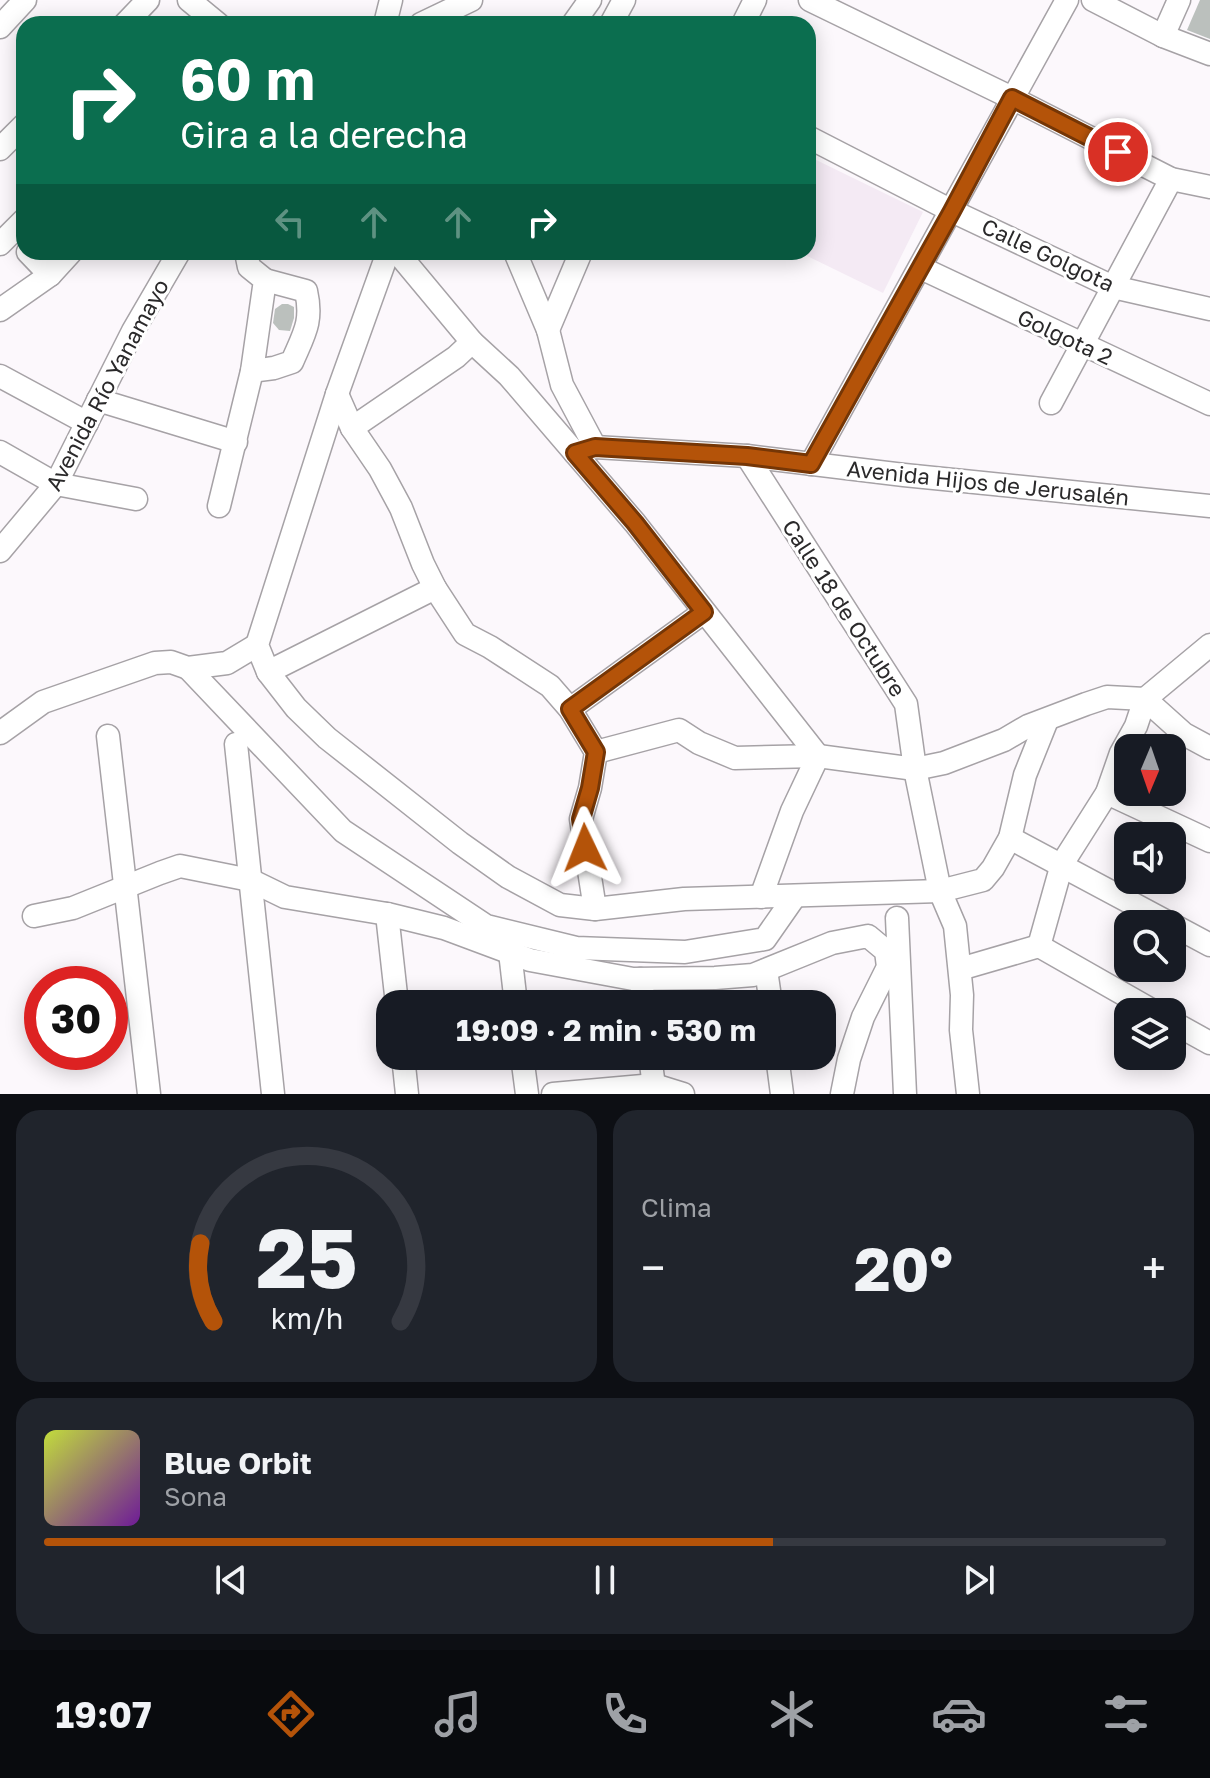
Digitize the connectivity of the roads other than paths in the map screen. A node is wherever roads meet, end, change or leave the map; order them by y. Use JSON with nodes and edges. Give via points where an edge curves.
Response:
{"nodes":[{"id":1,"x":25,"y":0,"type":"edge"},
{"id":2,"x":148,"y":0,"type":"edge"},
{"id":3,"x":189,"y":0,"type":"edge"},
{"id":4,"x":471,"y":0,"type":"edge"},
{"id":5,"x":810,"y":0,"type":"edge"},
{"id":6,"x":1067,"y":0,"type":"edge"},
{"id":7,"x":1093,"y":0,"type":"edge"},
{"id":8,"x":1179,"y":0,"type":"edge"},
{"id":9,"x":133,"y":16,"type":"edge"},
{"id":10,"x":207,"y":16,"type":"edge"},
{"id":11,"x":438,"y":16,"type":"edge"},
{"id":12,"x":0,"y":27,"type":"edge"},
{"id":13,"x":1163,"y":36,"type":"junction"},
{"id":14,"x":1210,"y":54,"type":"edge"},
{"id":15,"x":1012,"y":98,"type":"junction"},
{"id":16,"x":16,"y":133,"type":"edge"},
{"id":17,"x":816,"y":141,"type":"edge"},
{"id":18,"x":0,"y":149,"type":"edge"},
{"id":19,"x":1171,"y":179,"type":"junction"},
{"id":20,"x":1210,"y":187,"type":"edge"},
{"id":21,"x":952,"y":211,"type":"junction"},
{"id":22,"x":32,"y":260,"type":"edge"},
{"id":23,"x":64,"y":260,"type":"edge"},
{"id":24,"x":174,"y":260,"type":"edge"},
{"id":25,"x":248,"y":260,"type":"edge"},
{"id":26,"x":385,"y":260,"type":"edge"},
{"id":27,"x":404,"y":260,"type":"edge"},
{"id":28,"x":518,"y":260,"type":"edge"},
{"id":29,"x":578,"y":260,"type":"edge"},
{"id":30,"x":921,"y":268,"type":"junction"},
{"id":31,"x":50,"y":275,"type":"junction"},
{"id":32,"x":265,"y":280,"type":"junction"},
{"id":33,"x":1113,"y":287,"type":"junction"},
{"id":34,"x":1210,"y":309,"type":"edge"},
{"id":35,"x":0,"y":310,"type":"edge"},
{"id":36,"x":548,"y":330,"type":"junction"},
{"id":37,"x":472,"y":342,"type":"junction"},
{"id":38,"x":1082,"y":345,"type":"junction"},
{"id":39,"x":252,"y":371,"type":"junction"},
{"id":40,"x":0,"y":376,"type":"edge"},
{"id":41,"x":337,"y":394,"type":"junction"},
{"id":42,"x":98,"y":400,"type":"junction"},
{"id":43,"x":1051,"y":403,"type":"dead end"},
{"id":44,"x":1210,"y":404,"type":"edge"},
{"id":45,"x":87,"y":423,"type":"junction"},
{"id":46,"x":352,"y":428,"type":"junction"},
{"id":47,"x":236,"y":442,"type":"junction"},
{"id":48,"x":585,"y":450,"type":"junction"},
{"id":49,"x":0,"y":452,"type":"edge"},
{"id":50,"x":747,"y":456,"type":"junction"},
{"id":51,"x":811,"y":464,"type":"junction"},
{"id":52,"x":56,"y":484,"type":"junction"},
{"id":53,"x":136,"y":499,"type":"dead end"},
{"id":54,"x":219,"y":506,"type":"dead end"},
{"id":55,"x":1210,"y":506,"type":"edge"},
{"id":56,"x":0,"y":551,"type":"edge"},
{"id":57,"x":435,"y":588,"type":"junction"},
{"id":58,"x":704,"y":612,"type":"junction"},
{"id":59,"x":257,"y":645,"type":"junction"},
{"id":60,"x":1210,"y":645,"type":"edge"},
{"id":61,"x":188,"y":668,"type":"junction"},
{"id":62,"x":268,"y":672,"type":"junction"},
{"id":63,"x":1145,"y":699,"type":"junction"},
{"id":64,"x":570,"y":709,"type":"junction"},
{"id":65,"x":1047,"y":720,"type":"junction"},
{"id":66,"x":0,"y":733,"type":"edge"},
{"id":67,"x":108,"y":736,"type":"dead end"},
{"id":68,"x":236,"y":744,"type":"dead end"},
{"id":69,"x":1210,"y":748,"type":"edge"},
{"id":70,"x":596,"y":752,"type":"junction"},
{"id":71,"x":818,"y":756,"type":"junction"},
{"id":72,"x":915,"y":769,"type":"junction"},
{"id":73,"x":1107,"y":793,"type":"junction"},
{"id":74,"x":1010,"y":838,"type":"junction"},
{"id":75,"x":1210,"y":841,"type":"edge"},
{"id":76,"x":1062,"y":864,"type":"junction"},
{"id":77,"x":250,"y":880,"type":"junction"},
{"id":78,"x":125,"y":888,"type":"junction"},
{"id":79,"x":940,"y":891,"type":"junction"},
{"id":80,"x":795,"y":896,"type":"junction"},
{"id":81,"x":761,"y":897,"type":"junction"},
{"id":82,"x":595,"y":909,"type":"junction"},
{"id":83,"x":387,"y":914,"type":"junction"},
{"id":84,"x":34,"y":916,"type":"dead end"},
{"id":85,"x":897,"y":918,"type":"dead end"},
{"id":86,"x":1210,"y":945,"type":"edge"},
{"id":87,"x":1039,"y":946,"type":"junction"},
{"id":88,"x":510,"y":952,"type":"junction"},
{"id":89,"x":960,"y":969,"type":"junction"},
{"id":90,"x":766,"y":970,"type":"junction"},
{"id":91,"x":641,"y":979,"type":"junction"},
{"id":92,"x":395,"y":990,"type":"edge"},
{"id":93,"x":514,"y":990,"type":"edge"},
{"id":94,"x":642,"y":990,"type":"edge"},
{"id":95,"x":769,"y":990,"type":"edge"},
{"id":96,"x":1130,"y":998,"type":"edge"},
{"id":97,"x":1186,"y":1030,"type":"edge"},
{"id":98,"x":1210,"y":1043,"type":"edge"},
{"id":99,"x":404,"y":1070,"type":"edge"},
{"id":100,"x":524,"y":1070,"type":"edge"},
{"id":101,"x":652,"y":1070,"type":"edge"},
{"id":102,"x":779,"y":1070,"type":"edge"},
{"id":103,"x":654,"y":1090,"type":"edge"},
{"id":104,"x":149,"y":1094,"type":"edge"},
{"id":105,"x":273,"y":1094,"type":"edge"},
{"id":106,"x":407,"y":1094,"type":"edge"},
{"id":107,"x":527,"y":1094,"type":"edge"},
{"id":108,"x":553,"y":1094,"type":"edge"},
{"id":109,"x":683,"y":1094,"type":"edge"},
{"id":110,"x":782,"y":1094,"type":"edge"},
{"id":111,"x":842,"y":1094,"type":"edge"},
{"id":112,"x":905,"y":1094,"type":"edge"},
{"id":113,"x":968,"y":1094,"type":"edge"}],
"edges":[{"from":1,"to":12,"type":"street"},
{"from":2,"to":9,"type":"street"},
{"from":3,"to":10,"type":"street"},
{"from":4,"to":11,"type":"street"},
{"from":5,"to":15,"type":"street"},
{"from":6,"to":15,"type":"street"},
{"from":7,"to":13,"type":"street"},
{"from":8,"to":13,"type":"street"},
{"from":13,"to":14,"type":"street"},
{"from":15,"to":19,"type":"street"},
{"from":15,"to":21,"type":"street"},
{"from":16,"to":18,"type":"street"},
{"from":17,"to":21,"type":"street","name":"Calle Golgota"},
{"from":19,"to":20,"type":"street"},
{"from":19,"to":33,"type":"street"},
{"from":21,"to":30,"type":"street"},
{"from":21,"to":33,"type":"street","name":"Calle Golgota"},
{"from":22,"to":31,"type":"street"},
{"from":23,"to":31,"type":"street"},
{"from":24,"to":42,"type":"street","name":"Avenida Río Yanamayo"},
{"from":25,"to":32,"type":"street"},
{"from":26,"to":41,"type":"street"},
{"from":27,"to":37,"type":"street"},
{"from":28,"to":36,"type":"street"},
{"from":29,"to":36,"type":"street"},
{"from":30,"to":38,"type":"street","name":"Golgota 2"},
{"from":30,"to":51,"type":"street"},
{"from":31,"to":35,"type":"street"},
{"from":32,"to":39,"type":"street"},
{"from":32,"to":39,"type":"street","via":[[306,291],[310,309],[292,362]]},
{"from":33,"to":34,"type":"street","name":"Calle Golgota"},
{"from":33,"to":38,"type":"street"},
{"from":36,"to":48,"type":"street"},
{"from":37,"to":46,"type":"street"},
{"from":37,"to":48,"type":"street"},
{"from":38,"to":43,"type":"street"},
{"from":38,"to":44,"type":"street","name":"Golgota 2"},
{"from":39,"to":47,"type":"street"},
{"from":40,"to":45,"type":"street"},
{"from":41,"to":46,"type":"street"},
{"from":41,"to":59,"type":"street"},
{"from":42,"to":45,"type":"street","name":"Avenida Río Yanamayo"},
{"from":42,"to":47,"type":"street"},
{"from":45,"to":52,"type":"street","name":"Avenida Río Yanamayo"},
{"from":46,"to":57,"type":"street","via":[[401,508]]},
{"from":47,"to":54,"type":"street"},
{"from":48,"to":50,"type":"street","name":"Avenida Hijos de Jerusalén"},
{"from":48,"to":58,"type":"street"},
{"from":49,"to":52,"type":"street"},
{"from":50,"to":51,"type":"street","name":"Avenida Hijos de Jerusalén"},
{"from":50,"to":72,"type":"street","name":"Calle 18 de Octubre","via":[[906,704]]},
{"from":51,"to":55,"type":"street","name":"Avenida Hijos de Jerusalén"},
{"from":52,"to":53,"type":"street"},
{"from":52,"to":56,"type":"street","name":"Avenida Río Yanamayo"},
{"from":57,"to":62,"type":"street"},
{"from":57,"to":64,"type":"street","via":[[465,634],[550,686]]},
{"from":58,"to":64,"type":"street"},
{"from":58,"to":71,"type":"street"},
{"from":59,"to":61,"type":"street","via":[[227,663]]},
{"from":59,"to":62,"type":"street"},
{"from":60,"to":63,"type":"street"},
{"from":61,"to":66,"type":"street","via":[[155,663],[43,702]]},
{"from":61,"to":80,"type":"street","via":[[343,831],[486,926],[576,948],[685,952],[765,939]]},
{"from":62,"to":82,"type":"street","via":[[327,738],[460,843],[560,905]]},
{"from":63,"to":65,"type":"street","via":[[1107,697]]},
{"from":63,"to":69,"type":"street","via":[[1184,734]]},
{"from":63,"to":73,"type":"street"},
{"from":64,"to":70,"type":"street"},
{"from":65,"to":72,"type":"street"},
{"from":65,"to":74,"type":"street","via":[[1025,775]]},
{"from":67,"to":78,"type":"street"},
{"from":68,"to":77,"type":"street"},
{"from":70,"to":71,"type":"street","via":[[679,730],[735,758]]},
{"from":70,"to":82,"type":"street","via":[[581,819]]},
{"from":71,"to":72,"type":"street"},
{"from":71,"to":81,"type":"street"},
{"from":72,"to":79,"type":"street","name":"Calle 18 de Octubre"},
{"from":73,"to":75,"type":"street"},
{"from":73,"to":76,"type":"street"},
{"from":74,"to":76,"type":"street"},
{"from":74,"to":79,"type":"street","via":[[983,880]]},
{"from":76,"to":86,"type":"street"},
{"from":76,"to":87,"type":"street"},
{"from":77,"to":78,"type":"street","via":[[180,866]]},
{"from":77,"to":83,"type":"street","via":[[285,897]]},
{"from":77,"to":105,"type":"street"},
{"from":78,"to":84,"type":"street"},
{"from":78,"to":104,"type":"street"},
{"from":79,"to":80,"type":"street"},
{"from":79,"to":89,"type":"street","name":"Calle 18 de Octubre","via":[[955,926]]},
{"from":80,"to":81,"type":"street"},
{"from":81,"to":82,"type":"street"},
{"from":83,"to":88,"type":"street"},
{"from":83,"to":92,"type":"street"},
{"from":85,"to":112,"type":"street"},
{"from":87,"to":89,"type":"street"},
{"from":87,"to":96,"type":"street"},
{"from":88,"to":91,"type":"street"},
{"from":88,"to":93,"type":"street"},
{"from":89,"to":113,"type":"street","name":"Calle 18 de Octubre"},
{"from":90,"to":91,"type":"street","via":[[715,978]]},
{"from":90,"to":95,"type":"street"},
{"from":90,"to":111,"type":"street","via":[[832,943],[868,936],[886,951],[888,967],[863,1017]]},
{"from":91,"to":94,"type":"street"},
{"from":97,"to":98,"type":"street"},
{"from":99,"to":106,"type":"street"},
{"from":100,"to":107,"type":"street"},
{"from":101,"to":103,"type":"street"},
{"from":102,"to":110,"type":"street"},
{"from":103,"to":108,"type":"street"},
{"from":103,"to":109,"type":"street"}]}
